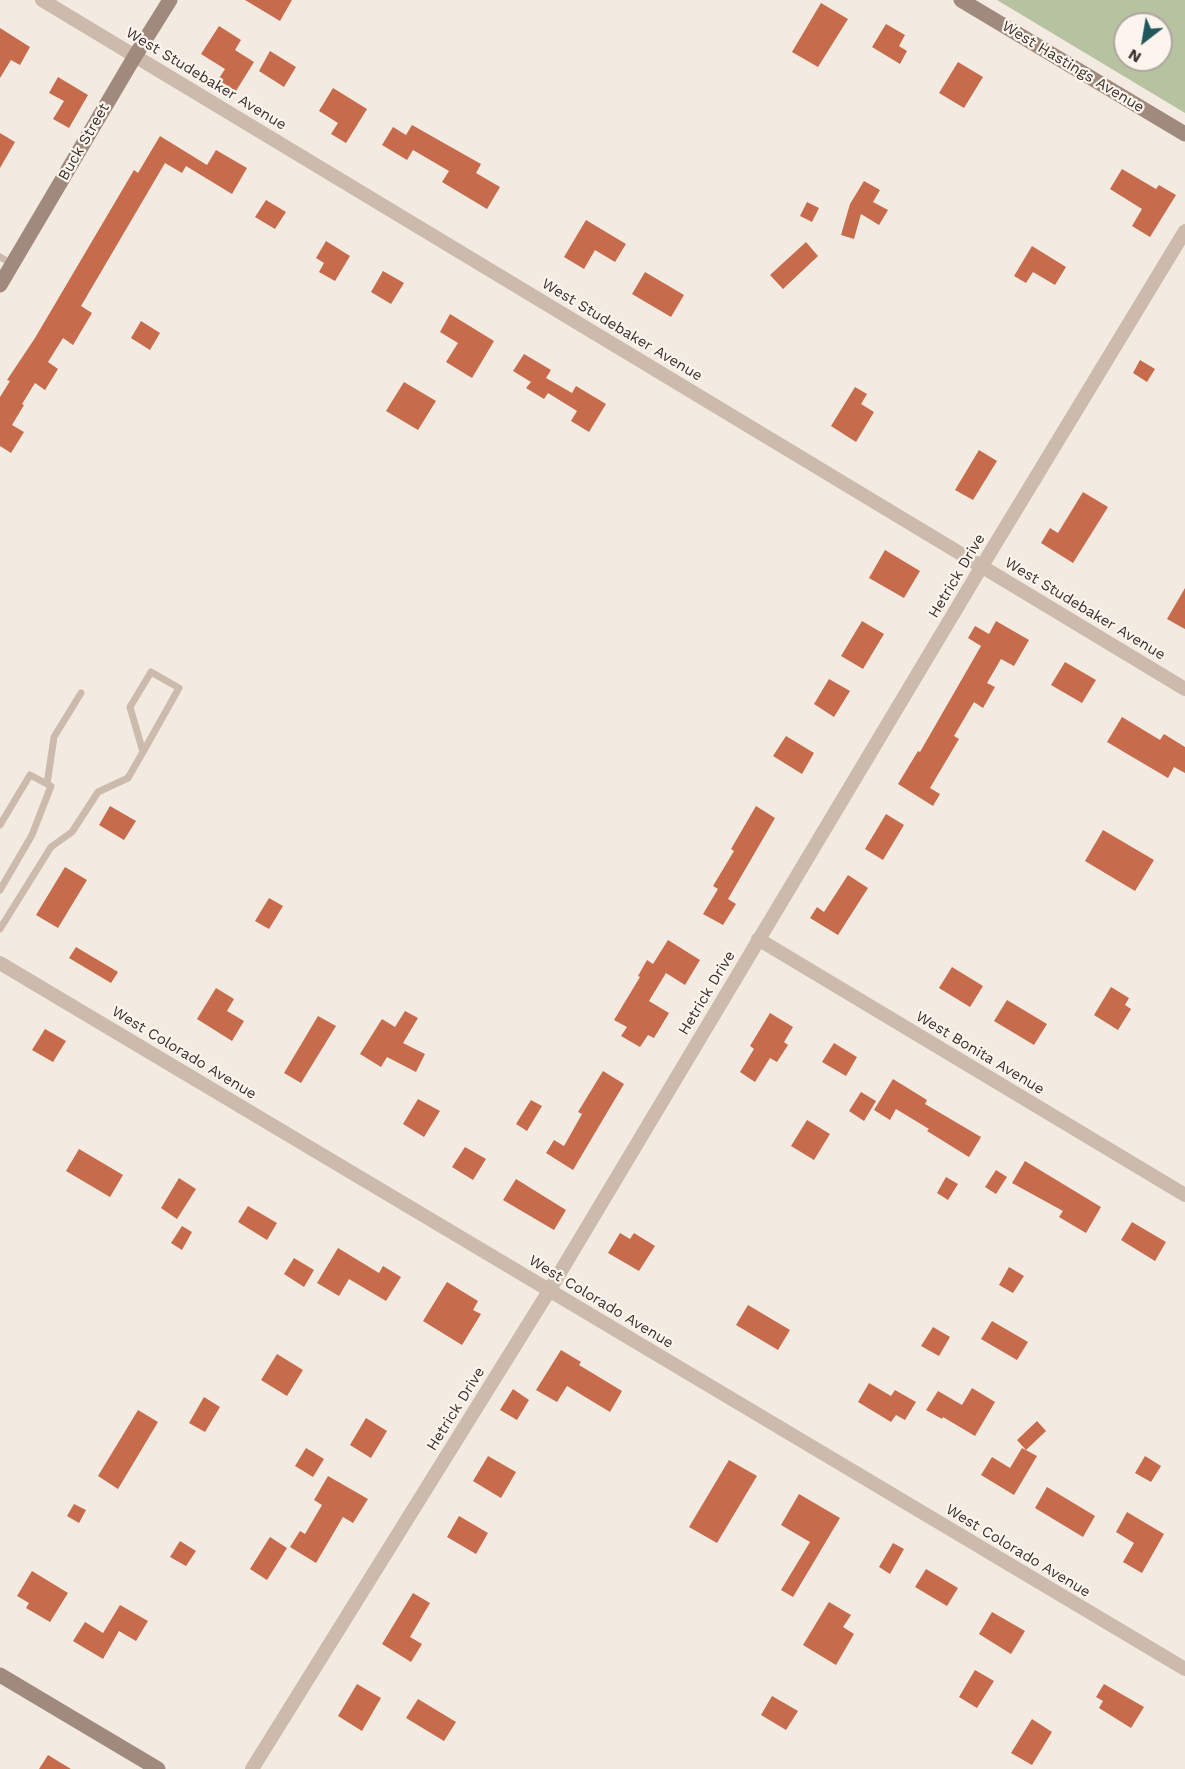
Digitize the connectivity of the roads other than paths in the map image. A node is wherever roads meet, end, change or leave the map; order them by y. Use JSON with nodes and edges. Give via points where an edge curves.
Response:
{"nodes":[{"id":1,"x":42,"y":0,"type":"edge"},
{"id":2,"x":170,"y":0,"type":"edge"},
{"id":3,"x":961,"y":0,"type":"edge"},
{"id":4,"x":135,"y":56,"type":"junction"},
{"id":5,"x":1185,"y":134,"type":"edge"},
{"id":6,"x":1185,"y":231,"type":"edge"},
{"id":7,"x":6,"y":260,"type":"edge"},
{"id":8,"x":0,"y":285,"type":"edge"},
{"id":9,"x":982,"y":566,"type":"junction"},
{"id":10,"x":1185,"y":689,"type":"edge"},
{"id":11,"x":81,"y":693,"type":"dead end"},
{"id":12,"x":143,"y":752,"type":"junction"},
{"id":13,"x":47,"y":784,"type":"junction"},
{"id":14,"x":0,"y":825,"type":"edge"},
{"id":15,"x":0,"y":890,"type":"edge"},
{"id":16,"x":0,"y":929,"type":"edge"},
{"id":17,"x":758,"y":939,"type":"junction"},
{"id":18,"x":0,"y":963,"type":"edge"},
{"id":19,"x":1185,"y":1196,"type":"edge"},
{"id":20,"x":549,"y":1291,"type":"junction"},
{"id":21,"x":1185,"y":1669,"type":"edge"},
{"id":22,"x":0,"y":1675,"type":"edge"},
{"id":23,"x":158,"y":1769,"type":"edge"},
{"id":24,"x":252,"y":1769,"type":"edge"}],
"edges":[{"from":1,"to":4,"type":"street","name":"West Studebaker Avenue"},
{"from":2,"to":4,"type":"street","name":"Buck Street"},
{"from":3,"to":5,"type":"street","name":"West Hastings Avenue"},
{"from":4,"to":7,"type":"street","name":"Buck Street"},
{"from":4,"to":9,"type":"street","name":"West Studebaker Avenue"},
{"from":6,"to":9,"type":"street","name":"Hetrick Drive"},
{"from":7,"to":8,"type":"street","name":"Buck Street"},
{"from":9,"to":10,"type":"street","name":"West Studebaker Avenue"},
{"from":9,"to":17,"type":"street","name":"Hetrick Drive"},
{"from":11,"to":13,"type":"lane","via":[[54,737]]},
{"from":12,"to":12,"type":"lane","via":[[179,688],[151,672],[130,707]]},
{"from":12,"to":16,"type":"lane","via":[[128,778],[98,792],[72,832],[51,847]]},
{"from":13,"to":14,"type":"lane","via":[[30,775]]},
{"from":13,"to":15,"type":"lane","via":[[51,786],[32,835]]},
{"from":17,"to":19,"type":"street","name":"West Bonita Avenue"},
{"from":17,"to":20,"type":"street","name":"Hetrick Drive"},
{"from":18,"to":20,"type":"street","name":"West Colorado Avenue"},
{"from":20,"to":21,"type":"street","name":"West Colorado Avenue"},
{"from":20,"to":24,"type":"street","name":"Hetrick Drive"},
{"from":22,"to":23,"type":"street"}]}
